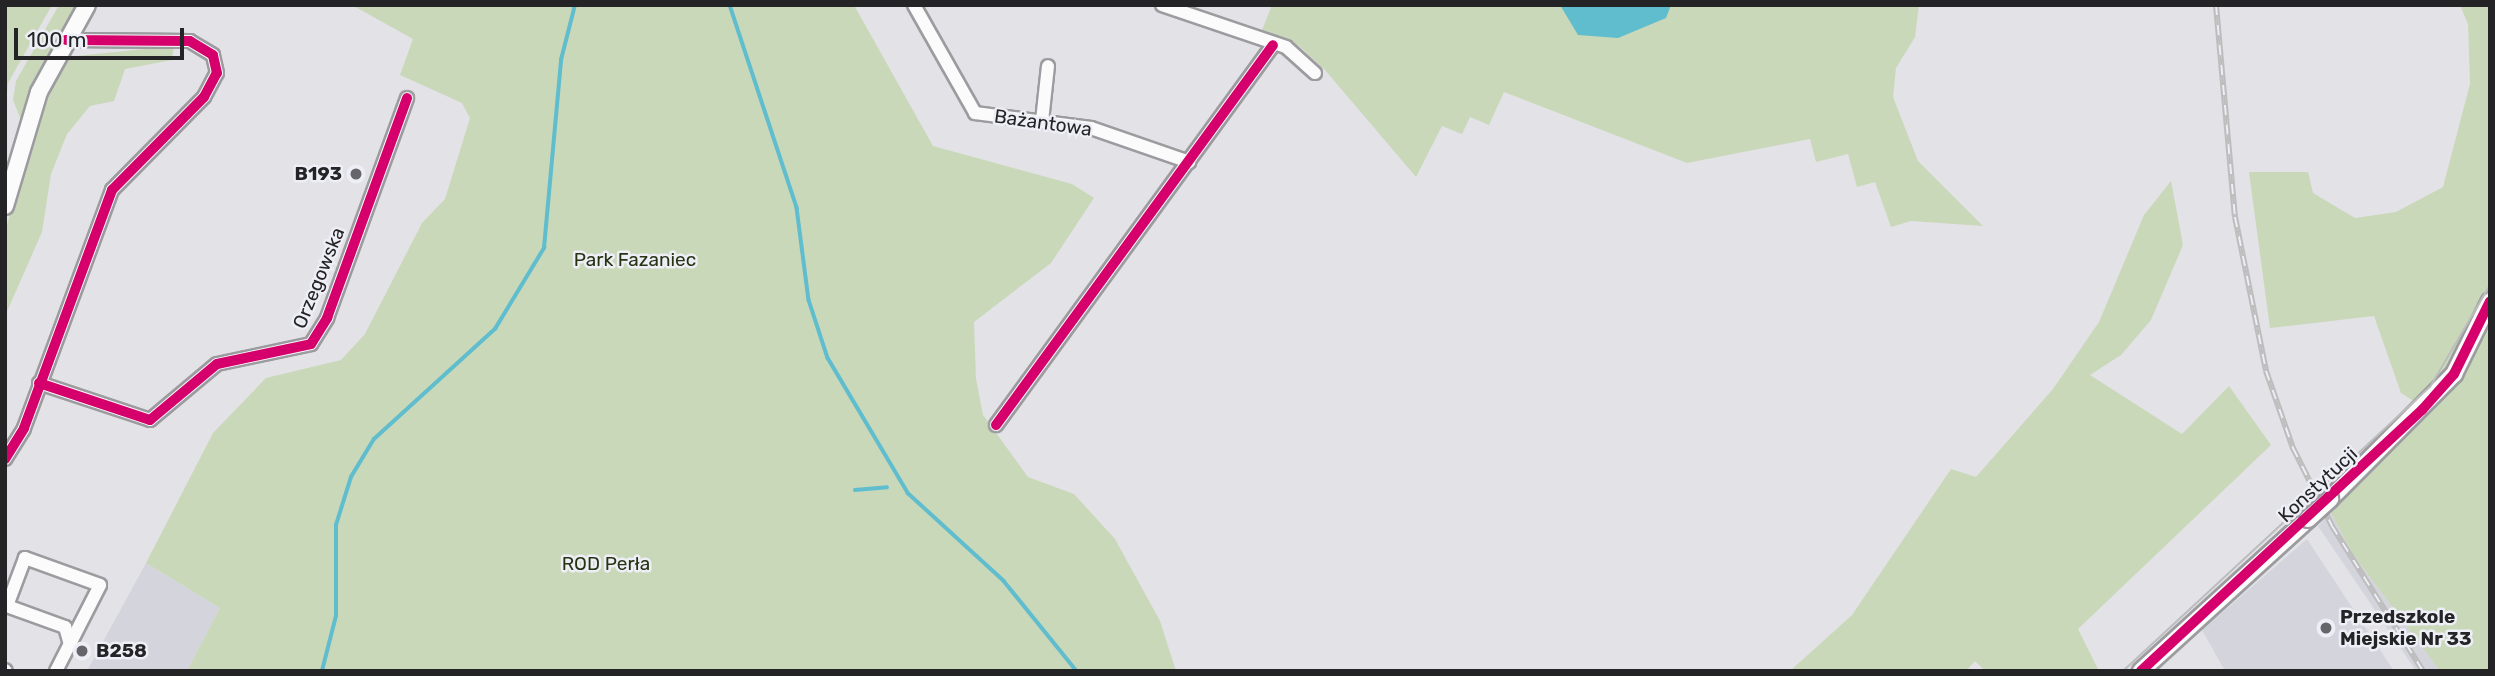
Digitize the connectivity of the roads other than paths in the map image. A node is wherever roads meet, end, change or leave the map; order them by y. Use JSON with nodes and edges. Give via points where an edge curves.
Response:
{"nodes":[{"id":1,"x":87,"y":5,"type":"edge"},
{"id":2,"x":914,"y":5,"type":"edge"},
{"id":3,"x":1162,"y":5,"type":"edge"},
{"id":4,"x":66,"y":40,"type":"junction"},
{"id":5,"x":1273,"y":46,"type":"junction"},
{"id":6,"x":1048,"y":66,"type":"dead end"},
{"id":7,"x":1315,"y":72,"type":"dead end"},
{"id":8,"x":407,"y":98,"type":"dead end"},
{"id":9,"x":1042,"y":121,"type":"junction"},
{"id":10,"x":1189,"y":162,"type":"junction"},
{"id":11,"x":5,"y":206,"type":"edge"},
{"id":12,"x":2490,"y":301,"type":"edge"},
{"id":13,"x":39,"y":383,"type":"junction"},
{"id":14,"x":996,"y":425,"type":"dead end"},
{"id":15,"x":5,"y":459,"type":"edge"},
{"id":16,"x":70,"y":644,"type":"junction"},
{"id":17,"x":56,"y":671,"type":"edge"},
{"id":18,"x":2141,"y":671,"type":"edge"}],
"edges":[{"from":1,"to":4,"type":"street"},
{"from":2,"to":9,"type":"street","name":"Bażantowa","via":[[971,110]]},
{"from":3,"to":5,"type":"street"},
{"from":4,"to":11,"type":"street","via":[[34,106]]},
{"from":4,"to":13,"type":"street","via":[[190,41],[213,55],[217,73],[204,97],[113,190]]},
{"from":5,"to":7,"type":"street","via":[[1286,47]]},
{"from":5,"to":10,"type":"street"},
{"from":6,"to":9,"type":"street"},
{"from":8,"to":13,"type":"street","name":"Orzegowska","via":[[327,318],[311,344],[217,364],[150,420]]},
{"from":9,"to":10,"type":"street","name":"Bażantowa","via":[[1091,128]]},
{"from":10,"to":14,"type":"street"},
{"from":12,"to":18,"type":"street","name":"Konstytucji","bridge":true,"via":[[2454,374],[2330,499]]},
{"from":13,"to":15,"type":"street"},
{"from":16,"to":16,"type":"street","via":[[100,585],[25,558],[7,606],[65,627]]},
{"from":16,"to":17,"type":"street"}]}
